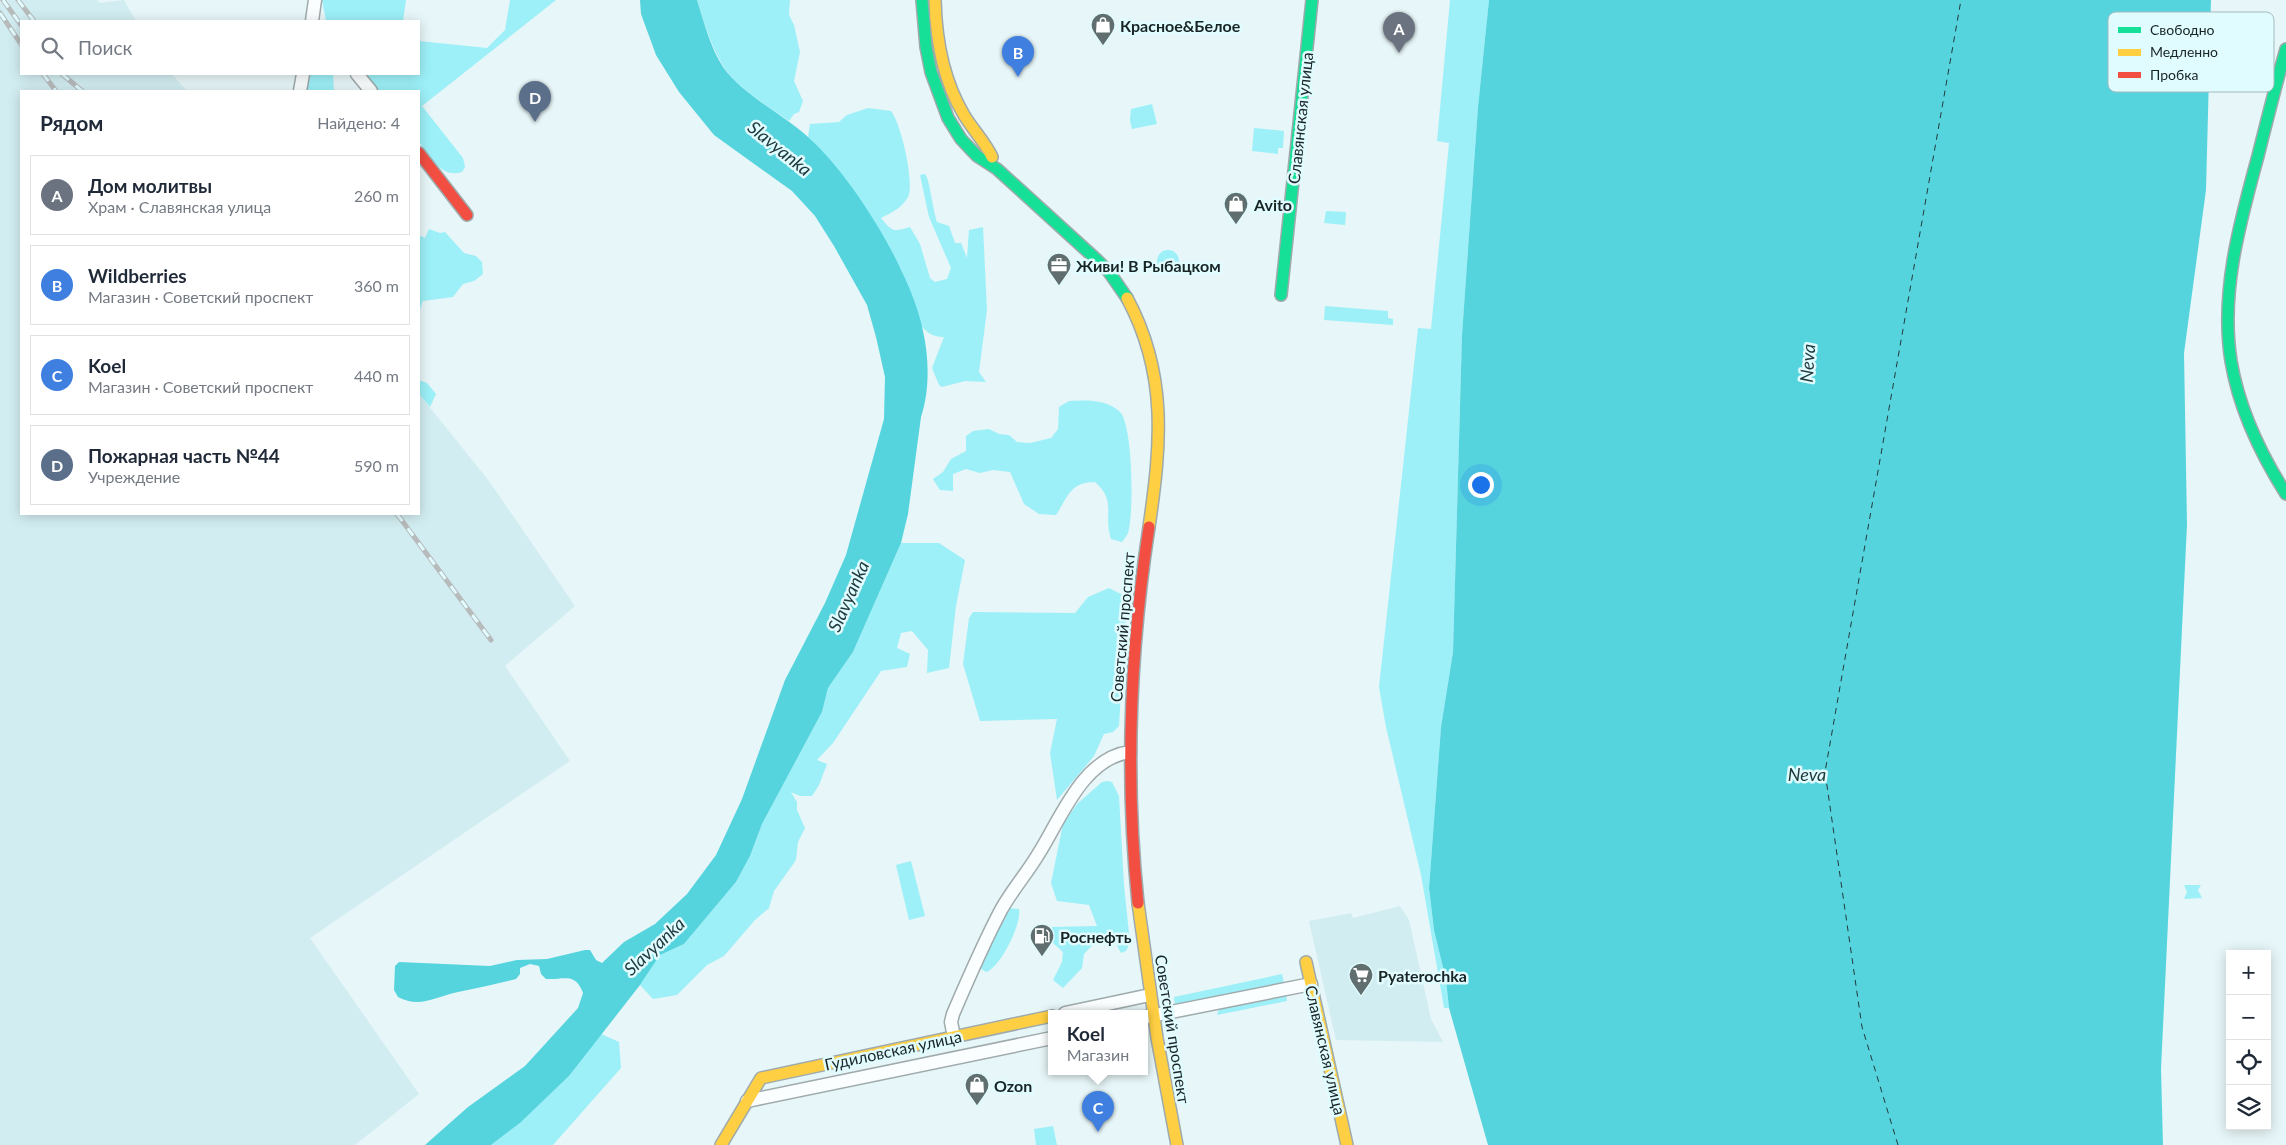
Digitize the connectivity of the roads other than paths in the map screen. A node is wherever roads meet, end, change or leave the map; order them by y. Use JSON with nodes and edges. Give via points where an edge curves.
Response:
{"nodes":[{"id":1,"x":315,"y":0,"type":"edge"},
{"id":2,"x":922,"y":0,"type":"edge"},
{"id":3,"x":935,"y":0,"type":"edge"},
{"id":4,"x":1312,"y":0,"type":"edge"},
{"id":5,"x":312,"y":20,"type":"edge"},
{"id":6,"x":2286,"y":49,"type":"edge"},
{"id":7,"x":303,"y":75,"type":"edge"},
{"id":8,"x":358,"y":75,"type":"edge"},
{"id":9,"x":300,"y":90,"type":"edge"},
{"id":10,"x":370,"y":90,"type":"edge"},
{"id":11,"x":420,"y":154,"type":"edge"},
{"id":12,"x":997,"y":170,"type":"junction"},
{"id":13,"x":467,"y":215,"type":"dead end"},
{"id":14,"x":1281,"y":295,"type":"dead end"},
{"id":15,"x":2286,"y":494,"type":"edge"},
{"id":16,"x":1130,"y":752,"type":"junction"},
{"id":17,"x":1306,"y":962,"type":"dead end"},
{"id":18,"x":1310,"y":984,"type":"junction"},
{"id":19,"x":1150,"y":995,"type":"junction"},
{"id":20,"x":1079,"y":1010,"type":"edge"},
{"id":21,"x":1048,"y":1017,"type":"edge"},
{"id":22,"x":1149,"y":1017,"type":"edge"},
{"id":23,"x":954,"y":1037,"type":"junction"},
{"id":24,"x":1048,"y":1039,"type":"edge"},
{"id":25,"x":747,"y":1101,"type":"junction"},
{"id":26,"x":1349,"y":1143,"type":"edge"},
{"id":27,"x":721,"y":1145,"type":"edge"},
{"id":28,"x":1177,"y":1145,"type":"edge"}],
"edges":[{"from":1,"to":5,"type":"street"},
{"from":2,"to":12,"type":"main road","name":"Советский проспект","via":[[925,46],[939,97],[965,142],[983,162]]},
{"from":3,"to":12,"type":"main road","name":"Советский проспект","via":[[938,44],[948,83],[962,113],[990,152]]},
{"from":4,"to":14,"type":"main road","name":"Славянская улица"},
{"from":6,"to":15,"type":"main road","via":[[2243,207],[2230,274],[2228,323],[2231,362],[2241,399],[2254,435]]},
{"from":7,"to":9,"type":"street"},
{"from":8,"to":10,"type":"street"},
{"from":11,"to":13,"type":"main road"},
{"from":12,"to":16,"type":"main road","name":"Советский проспект","via":[[1090,252],[1109,273],[1131,306],[1153,365],[1157,386],[1157,460],[1137,621]]},
{"from":16,"to":19,"type":"main road","name":"Советский проспект","via":[[1136,889]]},
{"from":16,"to":23,"type":"street","via":[[1107,758],[1096,767],[1062,809],[1040,852],[1002,909],[975,964],[953,1014]]},
{"from":17,"to":18,"type":"main road","name":"Славянская улица"},
{"from":18,"to":22,"type":"street"},
{"from":18,"to":26,"type":"main road","name":"Славянская улица"},
{"from":19,"to":20,"type":"street"},
{"from":19,"to":22,"type":"main road","name":"Советский проспект"},
{"from":21,"to":23,"type":"main road","name":"Гудиловская улица"},
{"from":22,"to":28,"type":"main road","name":"Советский проспект"},
{"from":23,"to":25,"type":"main road","name":"Гудиловская улица","via":[[761,1078]]},
{"from":24,"to":25,"type":"street","name":"Гудиловская улица"},
{"from":25,"to":27,"type":"main road","name":"Гудиловская улица"}]}
